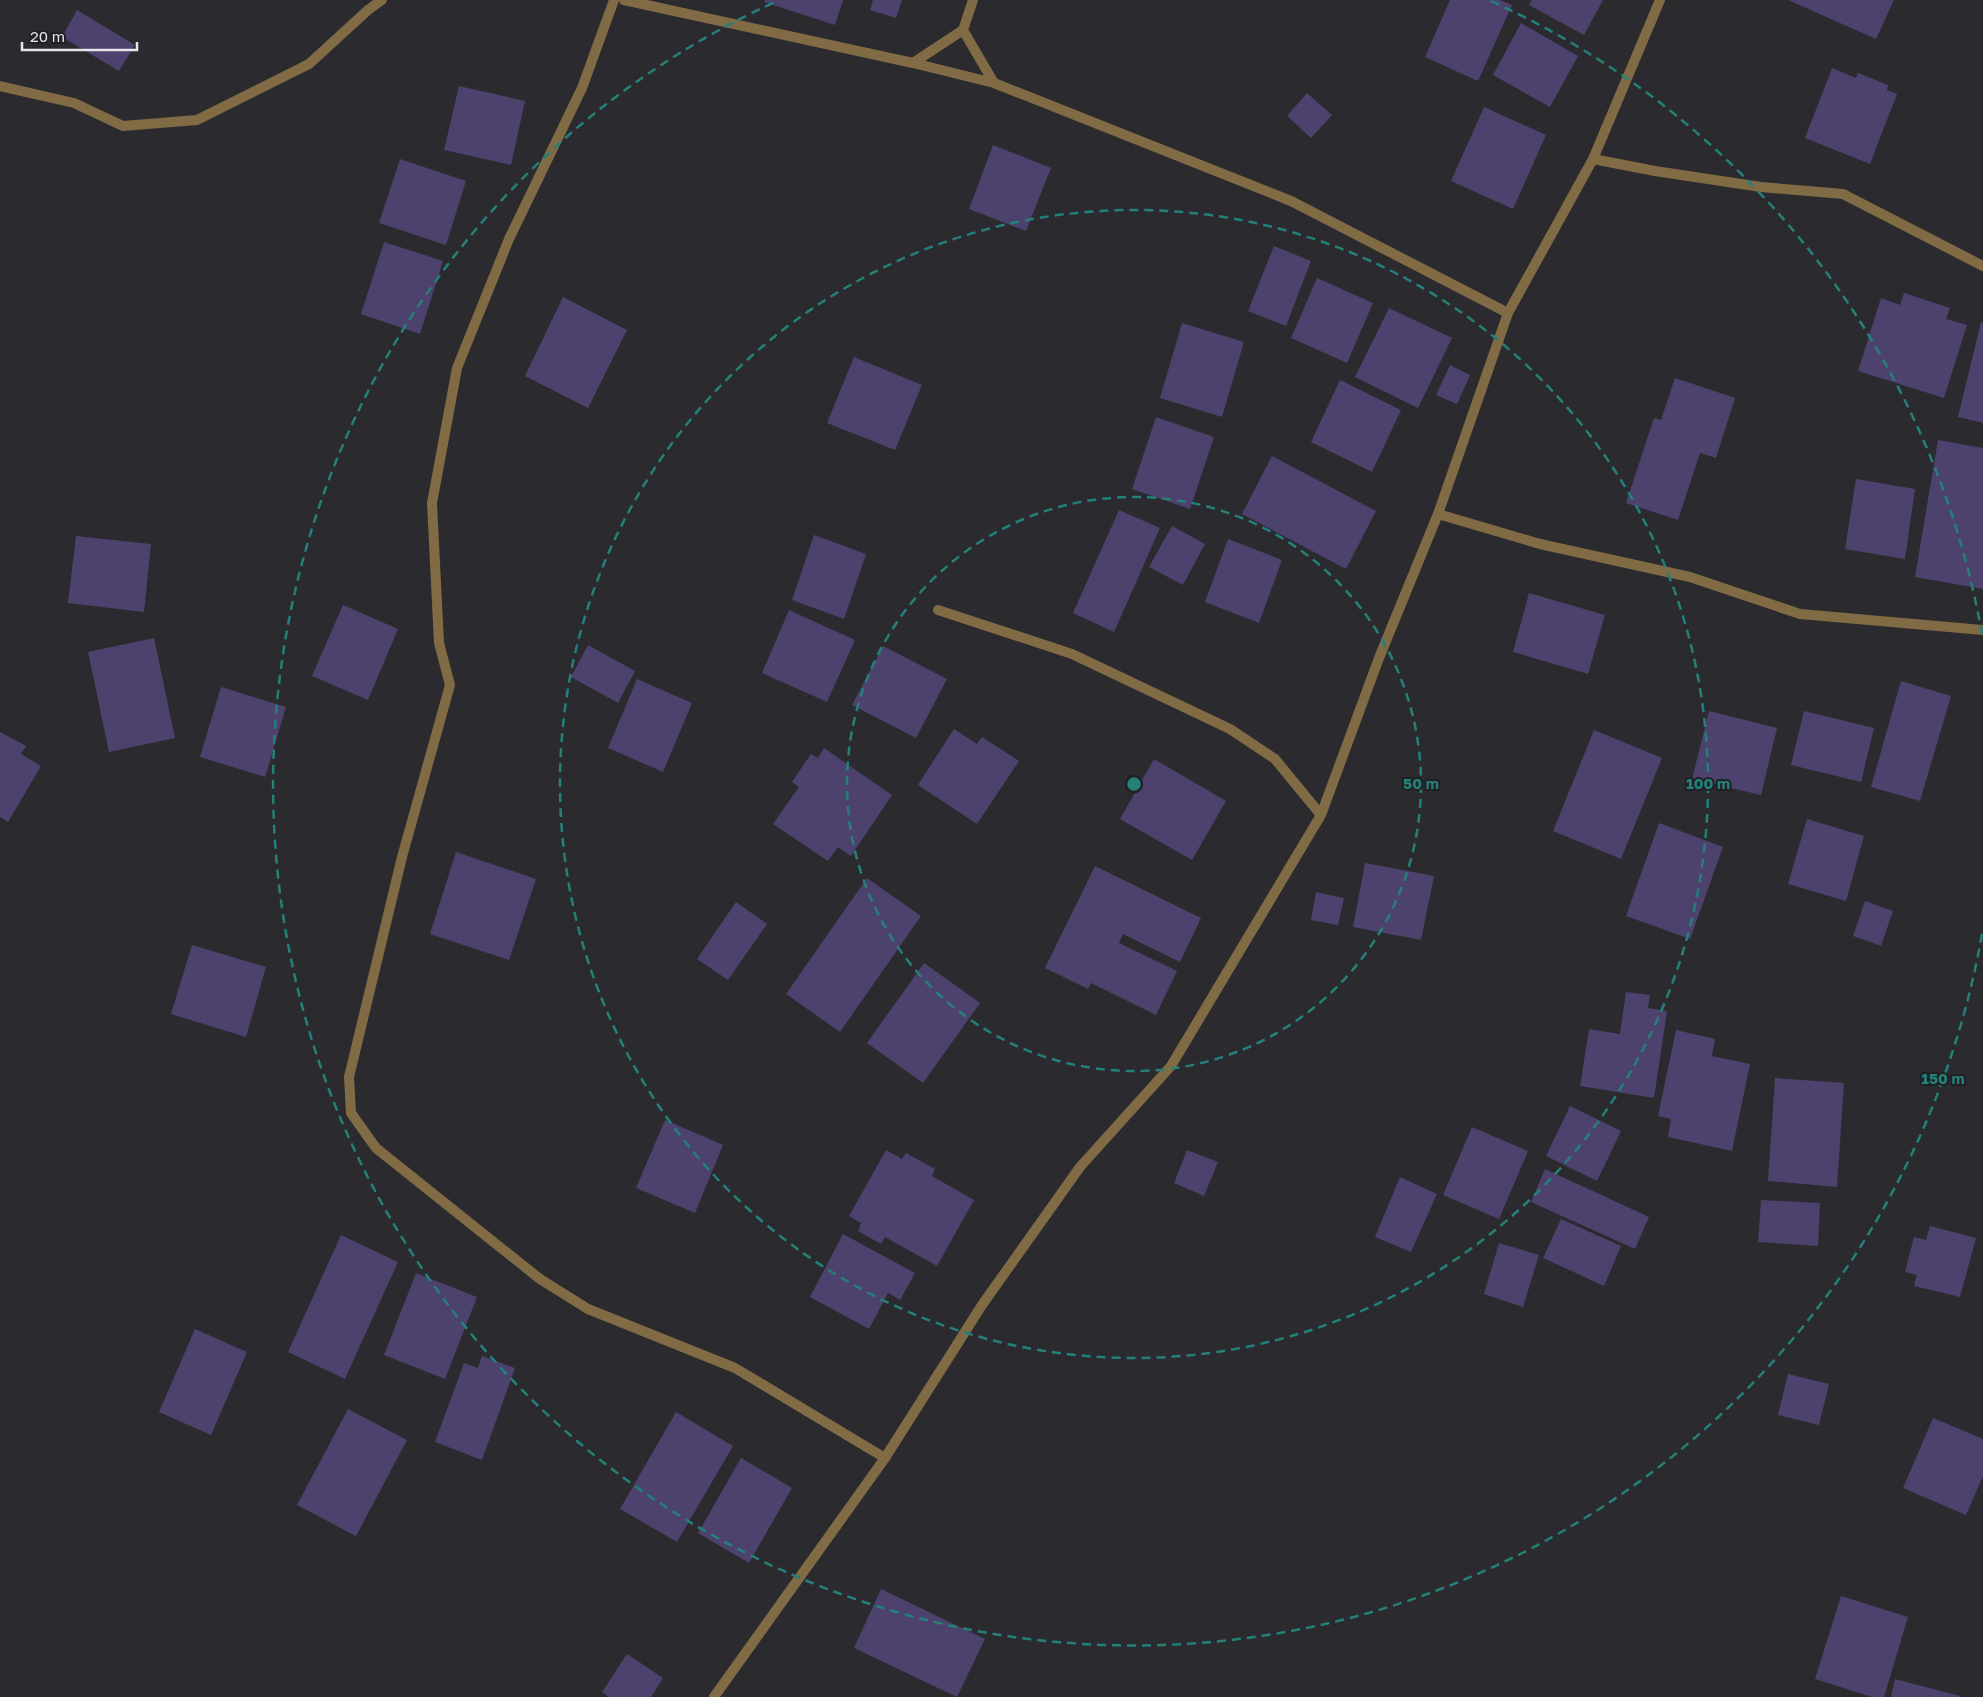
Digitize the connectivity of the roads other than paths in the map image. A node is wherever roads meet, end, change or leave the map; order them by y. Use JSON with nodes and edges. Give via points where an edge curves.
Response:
{"nodes":[{"id":1,"x":382,"y":0,"type":"edge"},
{"id":2,"x":614,"y":0,"type":"edge"},
{"id":3,"x":624,"y":0,"type":"edge"},
{"id":4,"x":973,"y":0,"type":"edge"},
{"id":5,"x":1660,"y":0,"type":"edge"},
{"id":6,"x":963,"y":30,"type":"junction"},
{"id":7,"x":913,"y":62,"type":"junction"},
{"id":8,"x":994,"y":83,"type":"junction"},
{"id":9,"x":0,"y":86,"type":"edge"},
{"id":10,"x":1592,"y":159,"type":"junction"},
{"id":11,"x":1983,"y":266,"type":"edge"},
{"id":12,"x":1508,"y":313,"type":"junction"},
{"id":13,"x":1438,"y":514,"type":"junction"},
{"id":14,"x":938,"y":610,"type":"dead end"},
{"id":15,"x":1983,"y":630,"type":"edge"},
{"id":16,"x":1321,"y":815,"type":"junction"},
{"id":17,"x":885,"y":1458,"type":"junction"},
{"id":18,"x":714,"y":1697,"type":"edge"}],
"edges":[{"from":1,"to":9,"type":"street","via":[[309,64],[197,120],[123,126],[74,104]]},
{"from":2,"to":17,"type":"street","via":[[582,88],[509,239],[457,368],[432,503],[440,643],[450,685],[402,857],[349,1077],[351,1113],[376,1148],[540,1279],[588,1309],[735,1368]]},
{"from":3,"to":7,"type":"street"},
{"from":4,"to":6,"type":"street"},
{"from":5,"to":10,"type":"street"},
{"from":6,"to":7,"type":"street"},
{"from":6,"to":8,"type":"street"},
{"from":7,"to":8,"type":"street"},
{"from":8,"to":12,"type":"street","via":[[1291,201]]},
{"from":10,"to":11,"type":"street","via":[[1761,187],[1843,194]]},
{"from":10,"to":12,"type":"street"},
{"from":12,"to":13,"type":"street"},
{"from":13,"to":15,"type":"street","via":[[1540,544],[1690,577],[1800,614]]},
{"from":13,"to":16,"type":"street"},
{"from":14,"to":16,"type":"street","via":[[1072,654],[1230,729],[1275,759]]},
{"from":16,"to":17,"type":"street","via":[[1171,1066],[1080,1166],[982,1305]]},
{"from":17,"to":18,"type":"street"}]}
